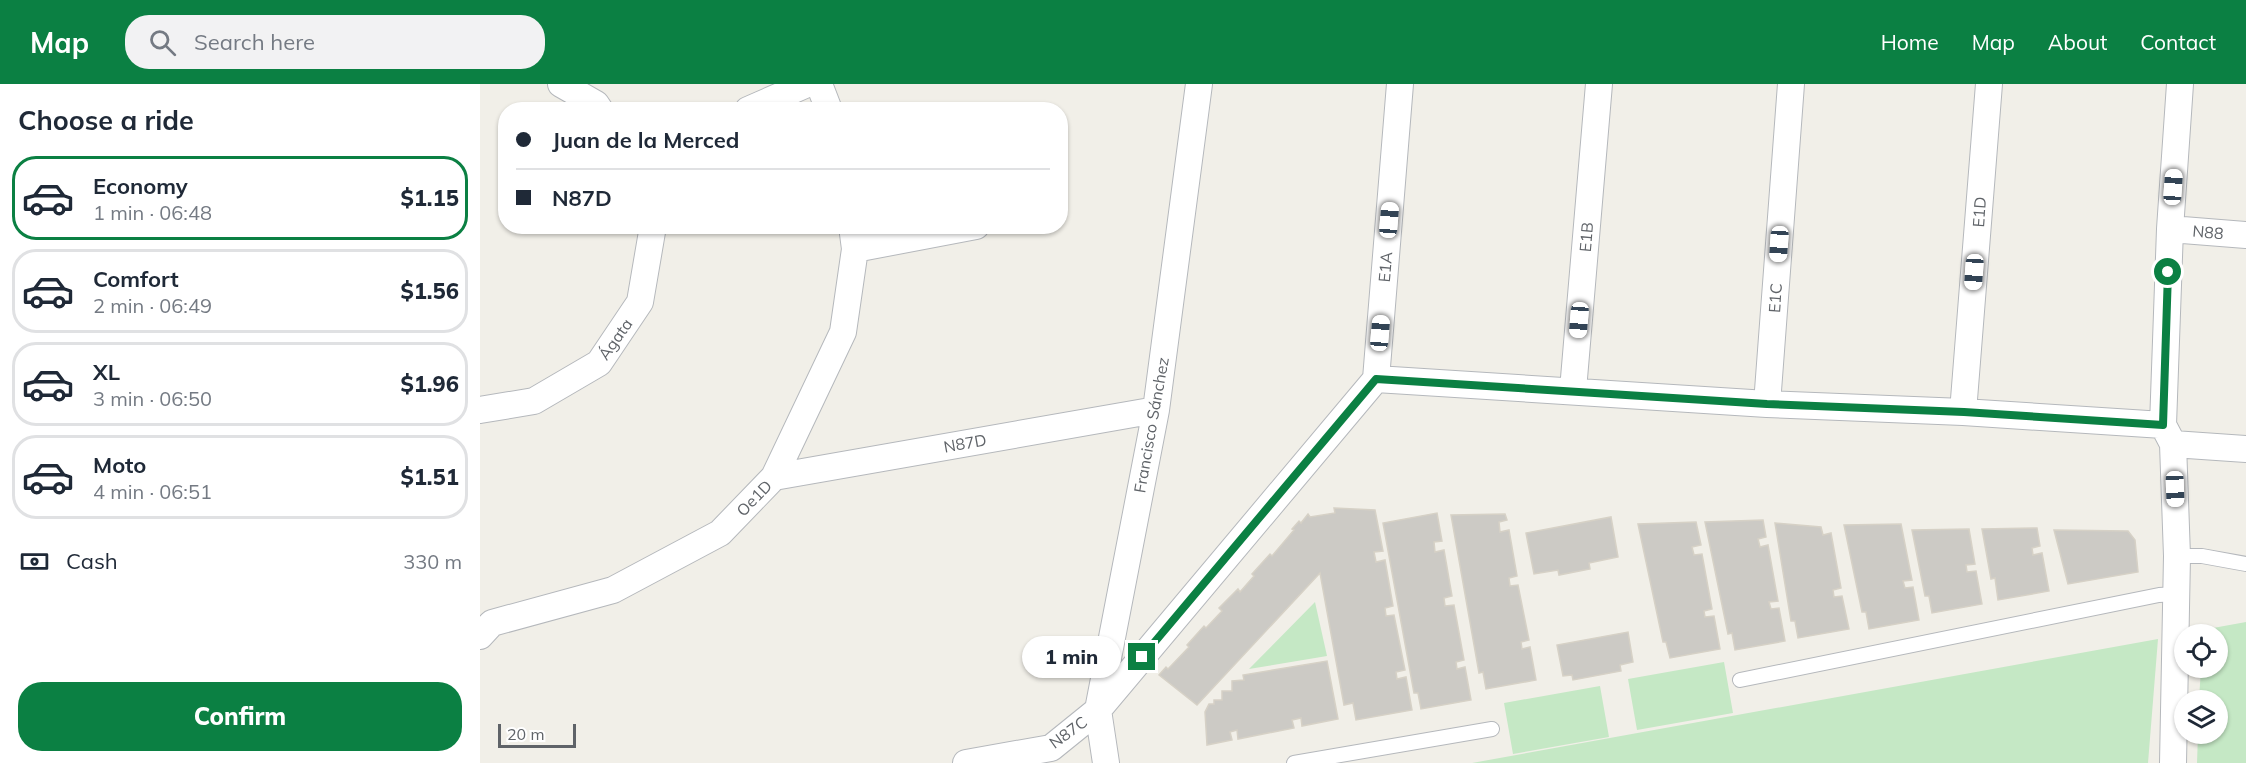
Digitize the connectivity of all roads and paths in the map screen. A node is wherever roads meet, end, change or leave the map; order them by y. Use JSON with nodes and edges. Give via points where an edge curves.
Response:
{"nodes":[{"id":1,"x":561,"y":84,"type":"edge"},
{"id":2,"x":807,"y":84,"type":"edge"},
{"id":3,"x":819,"y":84,"type":"edge"},
{"id":4,"x":1199,"y":84,"type":"edge"},
{"id":5,"x":1400,"y":84,"type":"edge"},
{"id":6,"x":1599,"y":84,"type":"edge"},
{"id":7,"x":1791,"y":84,"type":"edge"},
{"id":8,"x":1989,"y":84,"type":"edge"},
{"id":9,"x":2180,"y":84,"type":"edge"},
{"id":10,"x":592,"y":102,"type":"edge"},
{"id":11,"x":765,"y":102,"type":"edge"},
{"id":12,"x":826,"y":102,"type":"edge"},
{"id":13,"x":2170,"y":229,"type":"junction"},
{"id":14,"x":652,"y":234,"type":"edge"},
{"id":15,"x":894,"y":234,"type":"edge"},
{"id":16,"x":2246,"y":235,"type":"edge"},
{"id":17,"x":853,"y":238,"type":"edge"},
{"id":18,"x":1376,"y":379,"type":"junction"},
{"id":19,"x":1573,"y":390,"type":"junction"},
{"id":20,"x":1767,"y":404,"type":"junction"},
{"id":21,"x":480,"y":410,"type":"edge"},
{"id":22,"x":1156,"y":410,"type":"junction"},
{"id":23,"x":1964,"y":412,"type":"junction"},
{"id":24,"x":2168,"y":434,"type":"junction"},
{"id":25,"x":2246,"y":449,"type":"edge"},
{"id":26,"x":774,"y":477,"type":"junction"},
{"id":27,"x":2177,"y":556,"type":"junction"},
{"id":28,"x":2246,"y":564,"type":"edge"},
{"id":29,"x":2177,"y":594,"type":"junction"},
{"id":30,"x":486,"y":629,"type":"edge"},
{"id":31,"x":1740,"y":680,"type":"dead end"},
{"id":32,"x":1098,"y":710,"type":"junction"},
{"id":33,"x":1492,"y":729,"type":"dead end"},
{"id":34,"x":966,"y":763,"type":"edge"},
{"id":35,"x":1106,"y":763,"type":"edge"},
{"id":36,"x":1294,"y":763,"type":"edge"},
{"id":37,"x":2173,"y":763,"type":"edge"}],
"edges":[{"from":1,"to":10,"type":"street"},
{"from":2,"to":11,"type":"street"},
{"from":3,"to":12,"type":"street"},
{"from":4,"to":22,"type":"street","name":"Francisco Sánchez"},
{"from":5,"to":18,"type":"street","name":"E1A"},
{"from":6,"to":19,"type":"street","name":"E1B"},
{"from":7,"to":20,"type":"street","name":"E1C"},
{"from":8,"to":23,"type":"street","name":"E1D"},
{"from":9,"to":13,"type":"street"},
{"from":13,"to":16,"type":"street","name":"N88"},
{"from":13,"to":24,"type":"street"},
{"from":14,"to":21,"type":"street","name":"Ágata","via":[[640,303],[599,363],[534,401]]},
{"from":15,"to":17,"type":"street"},
{"from":17,"to":26,"type":"street","name":"Oe1D","via":[[843,332]]},
{"from":18,"to":19,"type":"street"},
{"from":18,"to":32,"type":"street"},
{"from":19,"to":20,"type":"street"},
{"from":20,"to":23,"type":"street"},
{"from":22,"to":26,"type":"street","name":"N87D"},
{"from":22,"to":32,"type":"street","name":"Francisco Sánchez"},
{"from":23,"to":24,"type":"street"},
{"from":24,"to":25,"type":"street"},
{"from":24,"to":27,"type":"street"},
{"from":26,"to":30,"type":"street","name":"Oe1D","via":[[720,533],[613,590]]},
{"from":27,"to":28,"type":"lane"},
{"from":27,"to":29,"type":"street"},
{"from":29,"to":31,"type":"lane"},
{"from":29,"to":37,"type":"street"},
{"from":32,"to":34,"type":"street","name":"N87C","via":[[1051,747]]},
{"from":32,"to":35,"type":"street","name":"Francisco Sánchez"},
{"from":33,"to":36,"type":"lane"}]}
